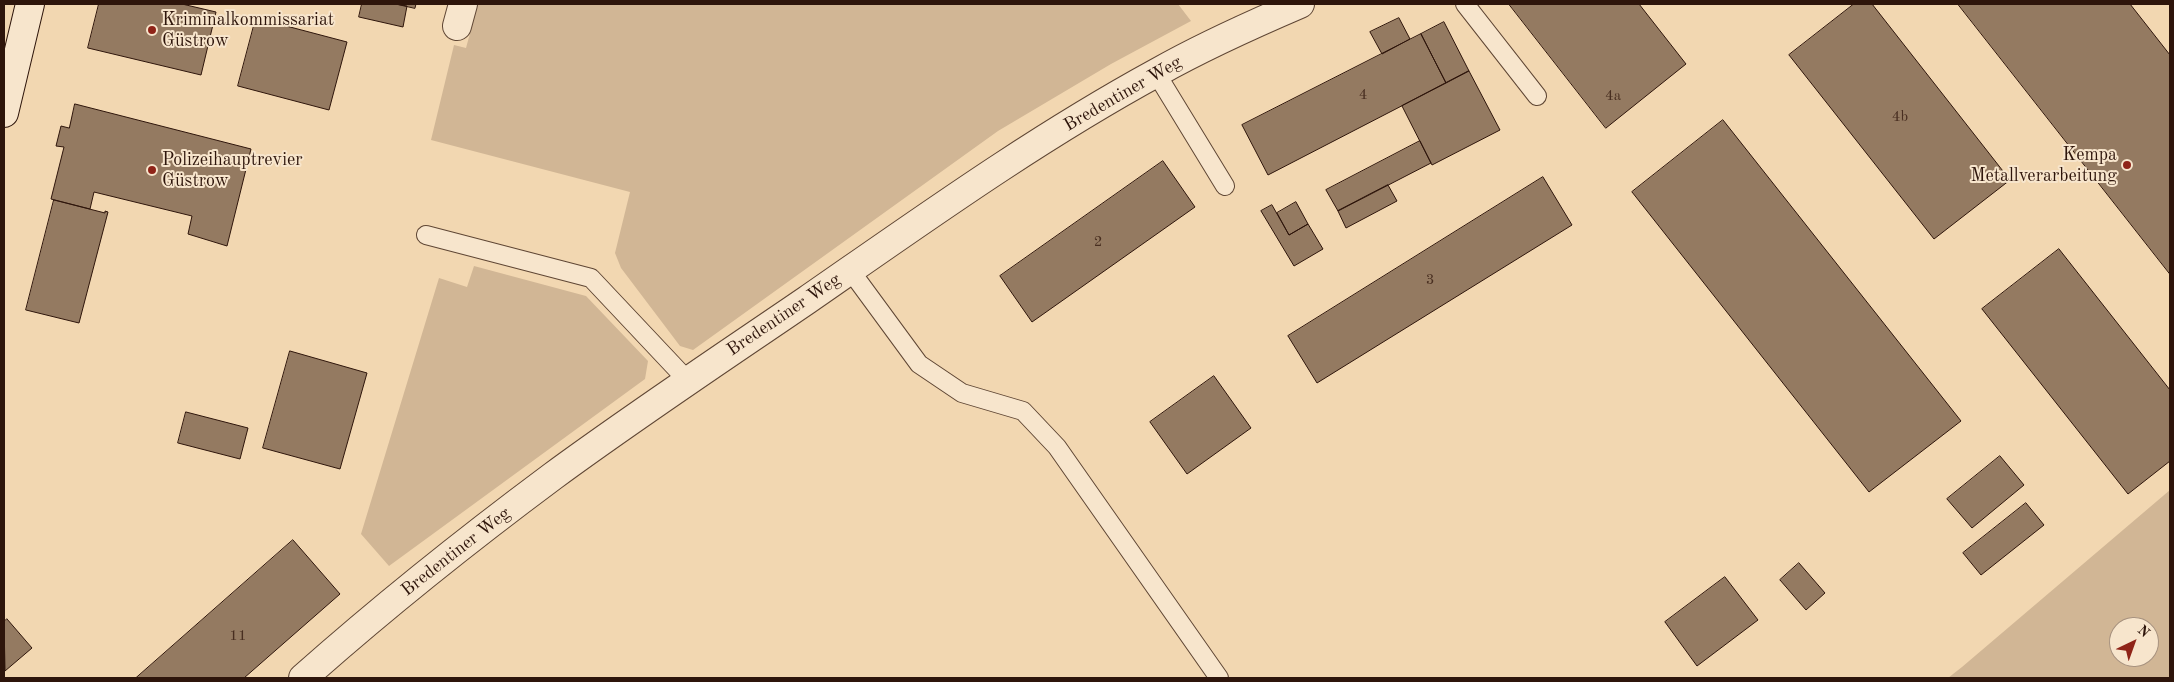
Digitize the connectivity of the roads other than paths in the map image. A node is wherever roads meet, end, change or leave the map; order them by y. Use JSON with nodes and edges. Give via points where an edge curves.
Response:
{"nodes":[{"id":1,"x":30,"y":4,"type":"edge"},
{"id":2,"x":1300,"y":4,"type":"edge"},
{"id":3,"x":1465,"y":4,"type":"edge"},
{"id":4,"x":1156,"y":73,"type":"junction"},
{"id":5,"x":1537,"y":96,"type":"dead end"},
{"id":6,"x":4,"y":114,"type":"edge"},
{"id":7,"x":1225,"y":186,"type":"dead end"},
{"id":8,"x":426,"y":235,"type":"dead end"},
{"id":9,"x":850,"y":270,"type":"junction"},
{"id":10,"x":688,"y":381,"type":"junction"},
{"id":11,"x":303,"y":678,"type":"edge"},
{"id":12,"x":1219,"y":678,"type":"edge"}],
"edges":[{"from":1,"to":6,"type":"street"},
{"from":2,"to":4,"type":"street","name":"Bredentiner Weg","via":[[1227,35]]},
{"from":3,"to":5,"type":"lane"},
{"from":4,"to":7,"type":"lane"},
{"from":4,"to":9,"type":"street","name":"Bredentiner Weg","via":[[1001,168]]},
{"from":8,"to":10,"type":"lane","via":[[591,278]]},
{"from":9,"to":10,"type":"street","name":"Bredentiner Weg"},
{"from":9,"to":12,"type":"lane","via":[[918,364],[962,393],[1023,411],[1057,447]]},
{"from":10,"to":11,"type":"street","name":"Bredentiner Weg","via":[[530,494]]}]}
